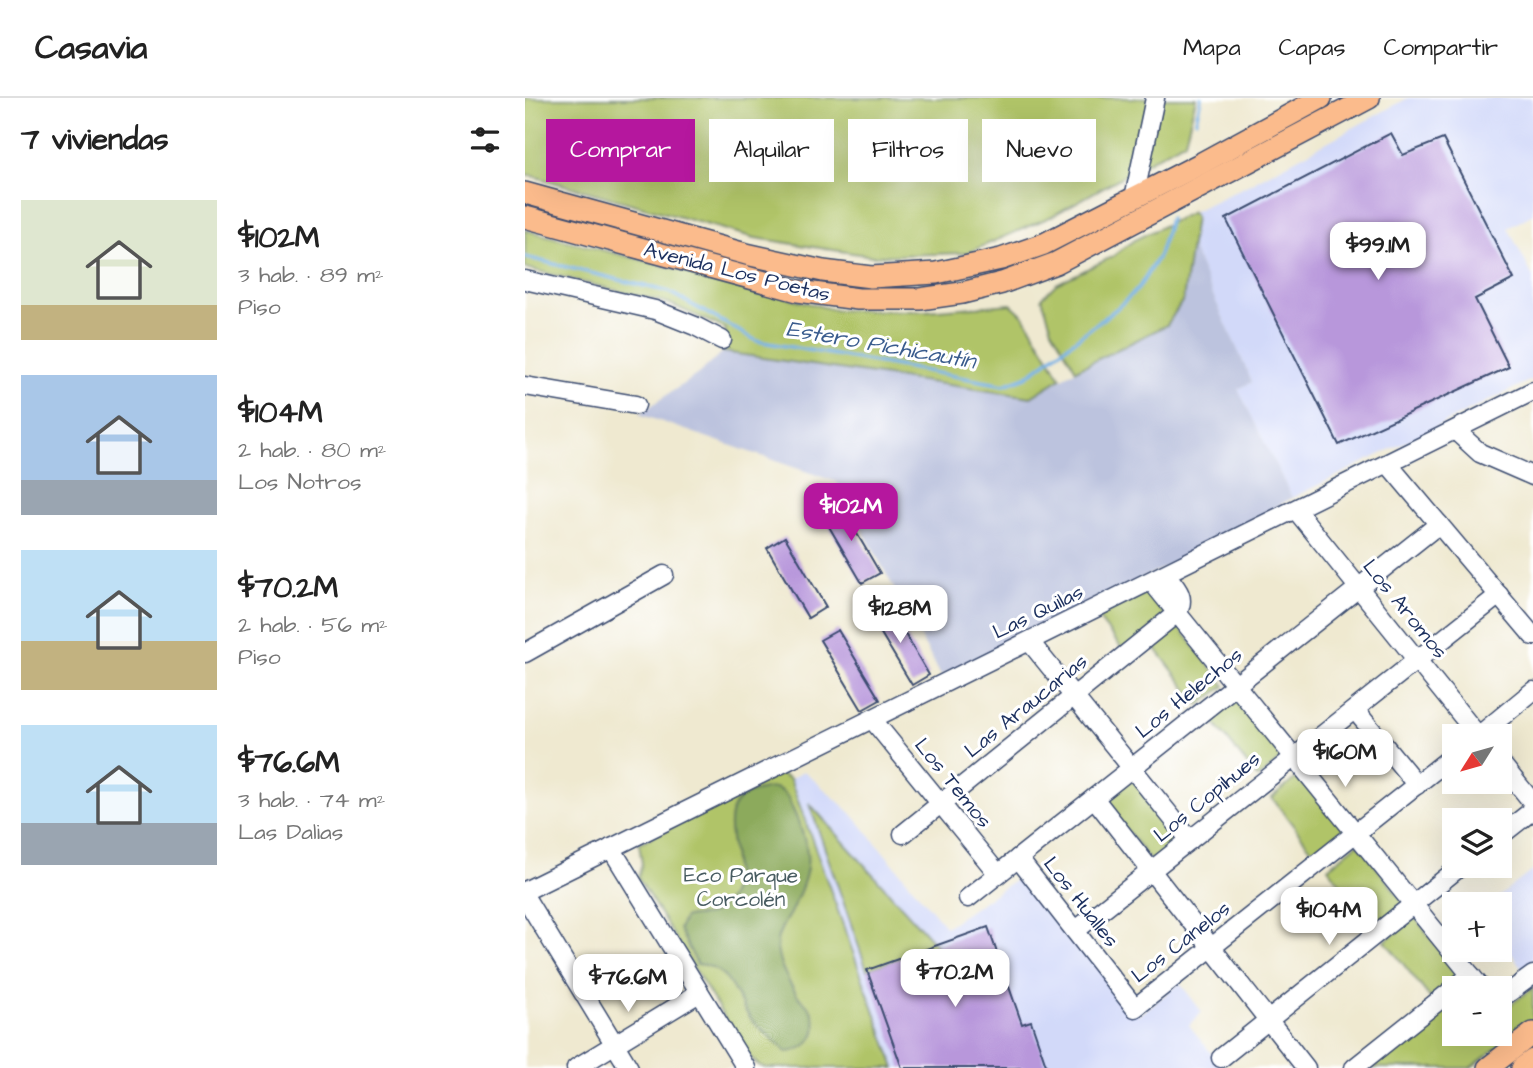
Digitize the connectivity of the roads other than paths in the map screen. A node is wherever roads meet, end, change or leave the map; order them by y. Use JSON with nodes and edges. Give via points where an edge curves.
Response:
{"nodes":[{"id":1,"x":1155,"y":98,"type":"edge"},
{"id":2,"x":1321,"y":98,"type":"edge"},
{"id":3,"x":1369,"y":98,"type":"edge"},
{"id":4,"x":1310,"y":142,"type":"dead end"},
{"id":5,"x":1210,"y":183,"type":"junction"},
{"id":6,"x":525,"y":193,"type":"edge"},
{"id":7,"x":1134,"y":198,"type":"junction"},
{"id":8,"x":525,"y":217,"type":"edge"},
{"id":9,"x":525,"y":280,"type":"edge"},
{"id":10,"x":722,"y":340,"type":"dead end"},
{"id":11,"x":525,"y":386,"type":"edge"},
{"id":12,"x":1533,"y":391,"type":"edge"},
{"id":13,"x":636,"y":405,"type":"dead end"},
{"id":14,"x":1456,"y":431,"type":"junction"},
{"id":15,"x":1389,"y":465,"type":"junction"},
{"id":16,"x":1533,"y":476,"type":"edge"},
{"id":17,"x":1296,"y":510,"type":"junction"},
{"id":18,"x":1439,"y":524,"type":"junction"},
{"id":19,"x":664,"y":575,"type":"dead end"},
{"id":20,"x":1159,"y":578,"type":"junction"},
{"id":21,"x":1359,"y":588,"type":"junction"},
{"id":22,"x":1499,"y":595,"type":"junction"},
{"id":23,"x":1177,"y":613,"type":"junction"},
{"id":24,"x":1533,"y":636,"type":"edge"},
{"id":25,"x":1030,"y":642,"type":"junction"},
{"id":26,"x":525,"y":653,"type":"edge"},
{"id":27,"x":1417,"y":660,"type":"junction"},
{"id":28,"x":1236,"y":685,"type":"junction"},
{"id":29,"x":1533,"y":691,"type":"edge"},
{"id":30,"x":1074,"y":697,"type":"junction"},
{"id":31,"x":1355,"y":710,"type":"junction"},
{"id":32,"x":872,"y":719,"type":"junction"},
{"id":33,"x":1468,"y":724,"type":"edge"},
{"id":34,"x":1493,"y":724,"type":"edge"},
{"id":35,"x":1294,"y":757,"type":"junction"},
{"id":36,"x":1442,"y":765,"type":"edge"},
{"id":37,"x":1132,"y":768,"type":"junction"},
{"id":38,"x":1512,"y":777,"type":"edge"},
{"id":39,"x":1417,"y":785,"type":"junction"},
{"id":40,"x":1094,"y":798,"type":"junction"},
{"id":41,"x":1533,"y":803,"type":"edge"},
{"id":42,"x":940,"y":804,"type":"junction"},
{"id":43,"x":1533,"y":810,"type":"edge"},
{"id":44,"x":1512,"y":827,"type":"edge"},
{"id":45,"x":903,"y":834,"type":"dead end"},
{"id":46,"x":1356,"y":834,"type":"junction"},
{"id":47,"x":1190,"y":841,"type":"junction"},
{"id":48,"x":611,"y":848,"type":"junction"},
{"id":49,"x":1018,"y":859,"type":"junction"},
{"id":50,"x":1151,"y":871,"type":"junction"},
{"id":51,"x":998,"y":874,"type":"junction"},
{"id":52,"x":1446,"y":878,"type":"edge"},
{"id":53,"x":525,"y":891,"type":"edge"},
{"id":54,"x":525,"y":897,"type":"edge"},
{"id":55,"x":968,"y":898,"type":"dead end"},
{"id":56,"x":1413,"y":904,"type":"junction"},
{"id":57,"x":1075,"y":931,"type":"junction"},
{"id":58,"x":1211,"y":947,"type":"junction"},
{"id":59,"x":1533,"y":975,"type":"edge"},
{"id":60,"x":1472,"y":976,"type":"edge"},
{"id":61,"x":1512,"y":990,"type":"edge"},
{"id":62,"x":699,"y":993,"type":"junction"},
{"id":63,"x":1442,"y":1006,"type":"edge"},
{"id":64,"x":1135,"y":1007,"type":"joint"},
{"id":65,"x":1269,"y":1020,"type":"junction"},
{"id":66,"x":614,"y":1045,"type":"junction"},
{"id":67,"x":1528,"y":1046,"type":"edge"},
{"id":68,"x":1221,"y":1058,"type":"dead end"},
{"id":69,"x":576,"y":1068,"type":"edge"},
{"id":70,"x":629,"y":1068,"type":"edge"},
{"id":71,"x":746,"y":1068,"type":"edge"},
{"id":72,"x":1306,"y":1068,"type":"edge"},
{"id":73,"x":1354,"y":1068,"type":"edge"},
{"id":74,"x":1488,"y":1068,"type":"edge"},
{"id":75,"x":1509,"y":1068,"type":"edge"},
{"id":76,"x":1522,"y":1068,"type":"edge"}],
"edges":[{"from":1,"to":7,"type":"street"},
{"from":2,"to":7,"type":"main road","name":"Avenida Los Poetas"},
{"from":3,"to":5,"type":"main road","name":"Avenida Los Poetas"},
{"from":4,"to":5,"type":"main road","via":[[1243,175]]},
{"from":5,"to":8,"type":"main road","name":"Avenida Los Poetas","via":[[1033,272],[962,293],[909,299],[858,299],[797,291]]},
{"from":6,"to":7,"type":"main road","name":"Avenida Los Poetas","via":[[772,260],[847,275],[895,277],[947,272],[1001,259],[1044,244]]},
{"from":9,"to":10,"type":"street","via":[[655,310]]},
{"from":11,"to":13,"type":"street"},
{"from":12,"to":14,"type":"street","name":"Las Quilas"},
{"from":14,"to":15,"type":"street","name":"Las Quilas"},
{"from":14,"to":16,"type":"street","via":[[1480,453]]},
{"from":15,"to":17,"type":"street","name":"Las Quilas"},
{"from":15,"to":18,"type":"street"},
{"from":17,"to":20,"type":"street","name":"Las Quilas"},
{"from":17,"to":21,"type":"street","name":"Los Aromos"},
{"from":18,"to":21,"type":"street","name":"Los Helechos"},
{"from":18,"to":22,"type":"street"},
{"from":19,"to":26,"type":"street"},
{"from":20,"to":23,"type":"street"},
{"from":20,"to":25,"type":"street","name":"Las Quilas"},
{"from":21,"to":27,"type":"street","name":"Los Aromos"},
{"from":21,"to":28,"type":"street","name":"Los Helechos"},
{"from":22,"to":24,"type":"street"},
{"from":22,"to":27,"type":"street","name":"Los Copihues"},
{"from":23,"to":28,"type":"street"},
{"from":23,"to":30,"type":"street","name":"Las Araucarias"},
{"from":25,"to":30,"type":"street"},
{"from":25,"to":32,"type":"street","name":"Las Quilas"},
{"from":27,"to":31,"type":"street","name":"Los Copihues"},
{"from":27,"to":33,"type":"street","name":"Los Aromos"},
{"from":28,"to":35,"type":"street"},
{"from":28,"to":37,"type":"street","name":"Los Helechos"},
{"from":29,"to":34,"type":"street"},
{"from":30,"to":37,"type":"street"},
{"from":30,"to":42,"type":"street","name":"Las Araucarias"},
{"from":31,"to":35,"type":"street","name":"Los Copihues"},
{"from":31,"to":39,"type":"street"},
{"from":32,"to":42,"type":"street","name":"Los Temos"},
{"from":32,"to":48,"type":"street","name":"Las Quilas"},
{"from":35,"to":46,"type":"street"},
{"from":35,"to":47,"type":"street","name":"Los Copihues"},
{"from":36,"to":39,"type":"street","name":"Los Canelos"},
{"from":37,"to":40,"type":"street","name":"Los Helechos"},
{"from":37,"to":47,"type":"street"},
{"from":38,"to":41,"type":"street"},
{"from":39,"to":46,"type":"street","name":"Los Canelos"},
{"from":40,"to":49,"type":"street","name":"Los Helechos"},
{"from":40,"to":50,"type":"street"},
{"from":42,"to":45,"type":"street","name":"Las Araucarias"},
{"from":42,"to":51,"type":"street","name":"Los Temos"},
{"from":43,"to":44,"type":"street"},
{"from":46,"to":56,"type":"street"},
{"from":46,"to":58,"type":"street","name":"Los Canelos"},
{"from":47,"to":50,"type":"street","name":"Los Copihues"},
{"from":48,"to":53,"type":"street","name":"Las Quilas"},
{"from":48,"to":62,"type":"street"},
{"from":49,"to":51,"type":"street","name":"Los Helechos"},
{"from":49,"to":57,"type":"street","name":"Los Hualles"},
{"from":50,"to":57,"type":"street","name":"Los Copihues"},
{"from":50,"to":58,"type":"street"},
{"from":51,"to":55,"type":"street","name":"Los Helechos"},
{"from":52,"to":56,"type":"street"},
{"from":54,"to":66,"type":"street"},
{"from":56,"to":60,"type":"street"},
{"from":56,"to":65,"type":"street"},
{"from":57,"to":64,"type":"street","name":"Los Hualles"},
{"from":58,"to":64,"type":"street","name":"Los Canelos"},
{"from":58,"to":65,"type":"street"},
{"from":59,"to":61,"type":"street"},
{"from":62,"to":66,"type":"street"},
{"from":62,"to":71,"type":"street"},
{"from":63,"to":73,"type":"street"},
{"from":65,"to":68,"type":"street"},
{"from":65,"to":72,"type":"street"},
{"from":66,"to":69,"type":"street"},
{"from":66,"to":70,"type":"street"},
{"from":67,"to":74,"type":"main road"},
{"from":67,"to":75,"type":"main road","via":[[1511,1057]]},
{"from":67,"to":76,"type":"main road"}]}
